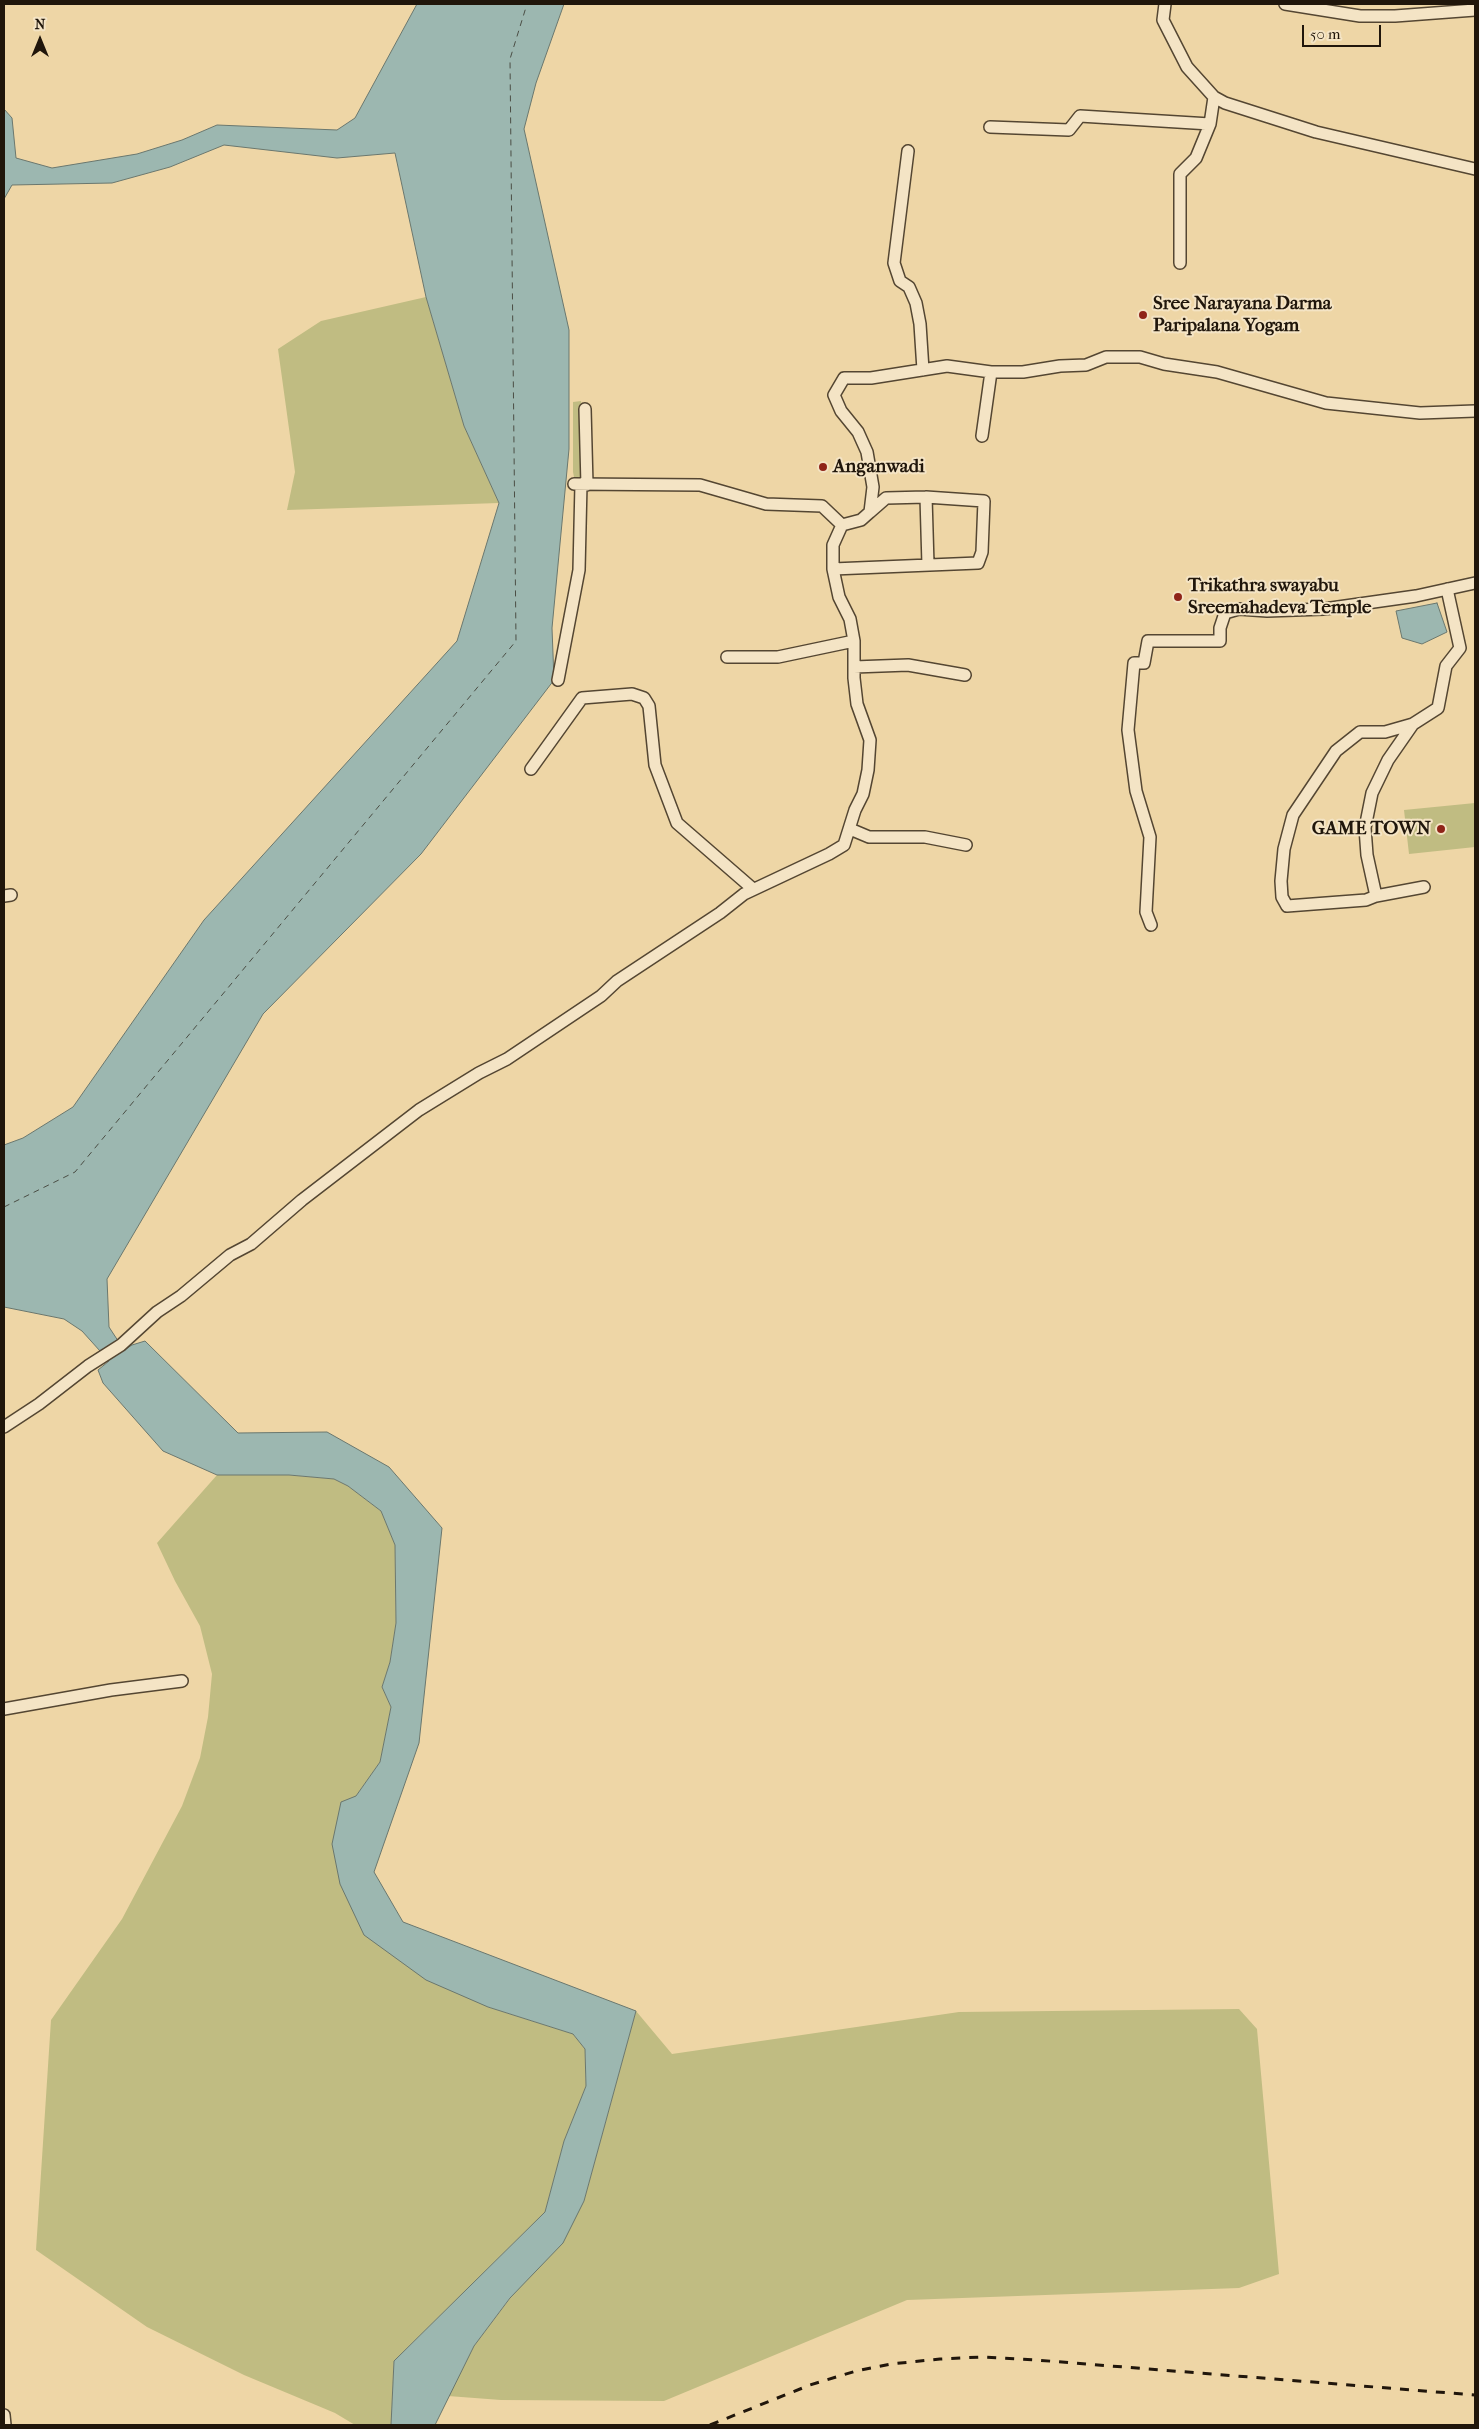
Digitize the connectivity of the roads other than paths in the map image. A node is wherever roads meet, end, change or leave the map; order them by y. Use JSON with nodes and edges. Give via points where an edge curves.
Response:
{"nodes":[{"id":1,"x":1165,"y":4,"type":"edge"},
{"id":2,"x":1285,"y":4,"type":"edge"},
{"id":3,"x":1475,"y":10,"type":"edge"},
{"id":4,"x":1214,"y":97,"type":"junction"},
{"id":5,"x":1210,"y":124,"type":"junction"},
{"id":6,"x":990,"y":127,"type":"dead end"},
{"id":7,"x":908,"y":151,"type":"dead end"},
{"id":8,"x":1475,"y":169,"type":"edge"},
{"id":9,"x":1180,"y":263,"type":"dead end"},
{"id":10,"x":923,"y":370,"type":"junction"},
{"id":11,"x":991,"y":372,"type":"junction"},
{"id":12,"x":584,"y":410,"type":"dead end"},
{"id":13,"x":1475,"y":411,"type":"edge"},
{"id":14,"x":982,"y":436,"type":"dead end"},
{"id":15,"x":580,"y":484,"type":"junction"},
{"id":16,"x":926,"y":497,"type":"junction"},
{"id":17,"x":870,"y":512,"type":"junction"},
{"id":18,"x":842,"y":525,"type":"junction"},
{"id":19,"x":928,"y":565,"type":"junction"},
{"id":20,"x":833,"y":569,"type":"junction"},
{"id":21,"x":1475,"y":584,"type":"edge"},
{"id":22,"x":1447,"y":589,"type":"junction"},
{"id":23,"x":854,"y":641,"type":"junction"},
{"id":24,"x":727,"y":656,"type":"dead end"},
{"id":25,"x":854,"y":667,"type":"junction"},
{"id":26,"x":965,"y":675,"type":"dead end"},
{"id":27,"x":558,"y":680,"type":"dead end"},
{"id":28,"x":1413,"y":724,"type":"junction"},
{"id":29,"x":1385,"y":732,"type":"junction"},
{"id":30,"x":1395,"y":750,"type":"junction"},
{"id":31,"x":531,"y":769,"type":"dead end"},
{"id":32,"x":850,"y":829,"type":"junction"},
{"id":33,"x":966,"y":845,"type":"dead end"},
{"id":34,"x":1424,"y":887,"type":"dead end"},
{"id":35,"x":753,"y":889,"type":"junction"},
{"id":36,"x":1376,"y":896,"type":"junction"},
{"id":37,"x":1151,"y":926,"type":"dead end"},
{"id":38,"x":4,"y":1427,"type":"edge"},
{"id":39,"x":182,"y":1681,"type":"dead end"},
{"id":40,"x":4,"y":1709,"type":"edge"},
{"id":41,"x":4,"y":2415,"type":"edge"},
{"id":42,"x":5,"y":2425,"type":"edge"}],
"edges":[{"from":1,"to":4,"type":"street","via":[[1163,20],[1187,67]]},
{"from":2,"to":3,"type":"street","via":[[1360,16]]},
{"from":4,"to":5,"type":"street"},
{"from":4,"to":8,"type":"street","via":[[1316,132]]},
{"from":5,"to":6,"type":"street","via":[[1080,116],[1069,130]]},
{"from":5,"to":9,"type":"street","via":[[1196,158],[1180,174]]},
{"from":7,"to":10,"type":"street","via":[[894,263],[900,280],[909,287],[916,303]]},
{"from":10,"to":11,"type":"street","via":[[947,366]]},
{"from":10,"to":17,"type":"street","via":[[871,378],[844,378],[834,395],[867,452],[873,487]]},
{"from":11,"to":13,"type":"street","via":[[1086,365],[1106,357],[1140,357],[1216,372],[1326,403],[1420,413]]},
{"from":11,"to":14,"type":"street"},
{"from":12,"to":15,"type":"street"},
{"from":15,"to":18,"type":"street","via":[[700,485],[766,504],[822,506]]},
{"from":15,"to":27,"type":"street","via":[[579,570]]},
{"from":16,"to":17,"type":"street","via":[[886,498]]},
{"from":16,"to":19,"type":"street"},
{"from":16,"to":19,"type":"street","via":[[984,501],[982,552],[978,563]]},
{"from":17,"to":18,"type":"street","via":[[861,520]]},
{"from":18,"to":20,"type":"street","via":[[833,545]]},
{"from":19,"to":20,"type":"street"},
{"from":20,"to":23,"type":"street"},
{"from":21,"to":22,"type":"street"},
{"from":22,"to":28,"type":"street","via":[[1460,648],[1446,666],[1438,708]]},
{"from":22,"to":37,"type":"street","via":[[1324,608],[1240,609],[1225,613],[1220,641],[1148,641],[1144,663],[1134,662],[1128,730],[1136,791],[1150,837],[1146,912]]},
{"from":23,"to":24,"type":"street","via":[[778,656]]},
{"from":23,"to":25,"type":"street"},
{"from":25,"to":26,"type":"street","via":[[908,665]]},
{"from":25,"to":32,"type":"street","via":[[857,704],[870,740],[864,794]]},
{"from":28,"to":29,"type":"street"},
{"from":28,"to":30,"type":"street"},
{"from":29,"to":30,"type":"street"},
{"from":29,"to":36,"type":"street","via":[[1360,732],[1336,751],[1314,780],[1293,816],[1284,849],[1281,881],[1282,898],[1287,906],[1366,900]]},
{"from":30,"to":36,"type":"street","via":[[1372,793],[1365,828]]},
{"from":31,"to":35,"type":"street","via":[[582,698],[632,694],[644,698],[649,706],[655,765],[677,823]]},
{"from":32,"to":33,"type":"street","via":[[869,837],[925,837]]},
{"from":32,"to":35,"type":"street","via":[[844,845]]},
{"from":34,"to":36,"type":"street"},
{"from":35,"to":38,"type":"street","via":[[507,1059],[446,1092],[389,1131],[251,1244],[230,1255],[157,1312],[121,1345]]},
{"from":39,"to":40,"type":"street"},
{"from":41,"to":42,"type":"street"}]}
